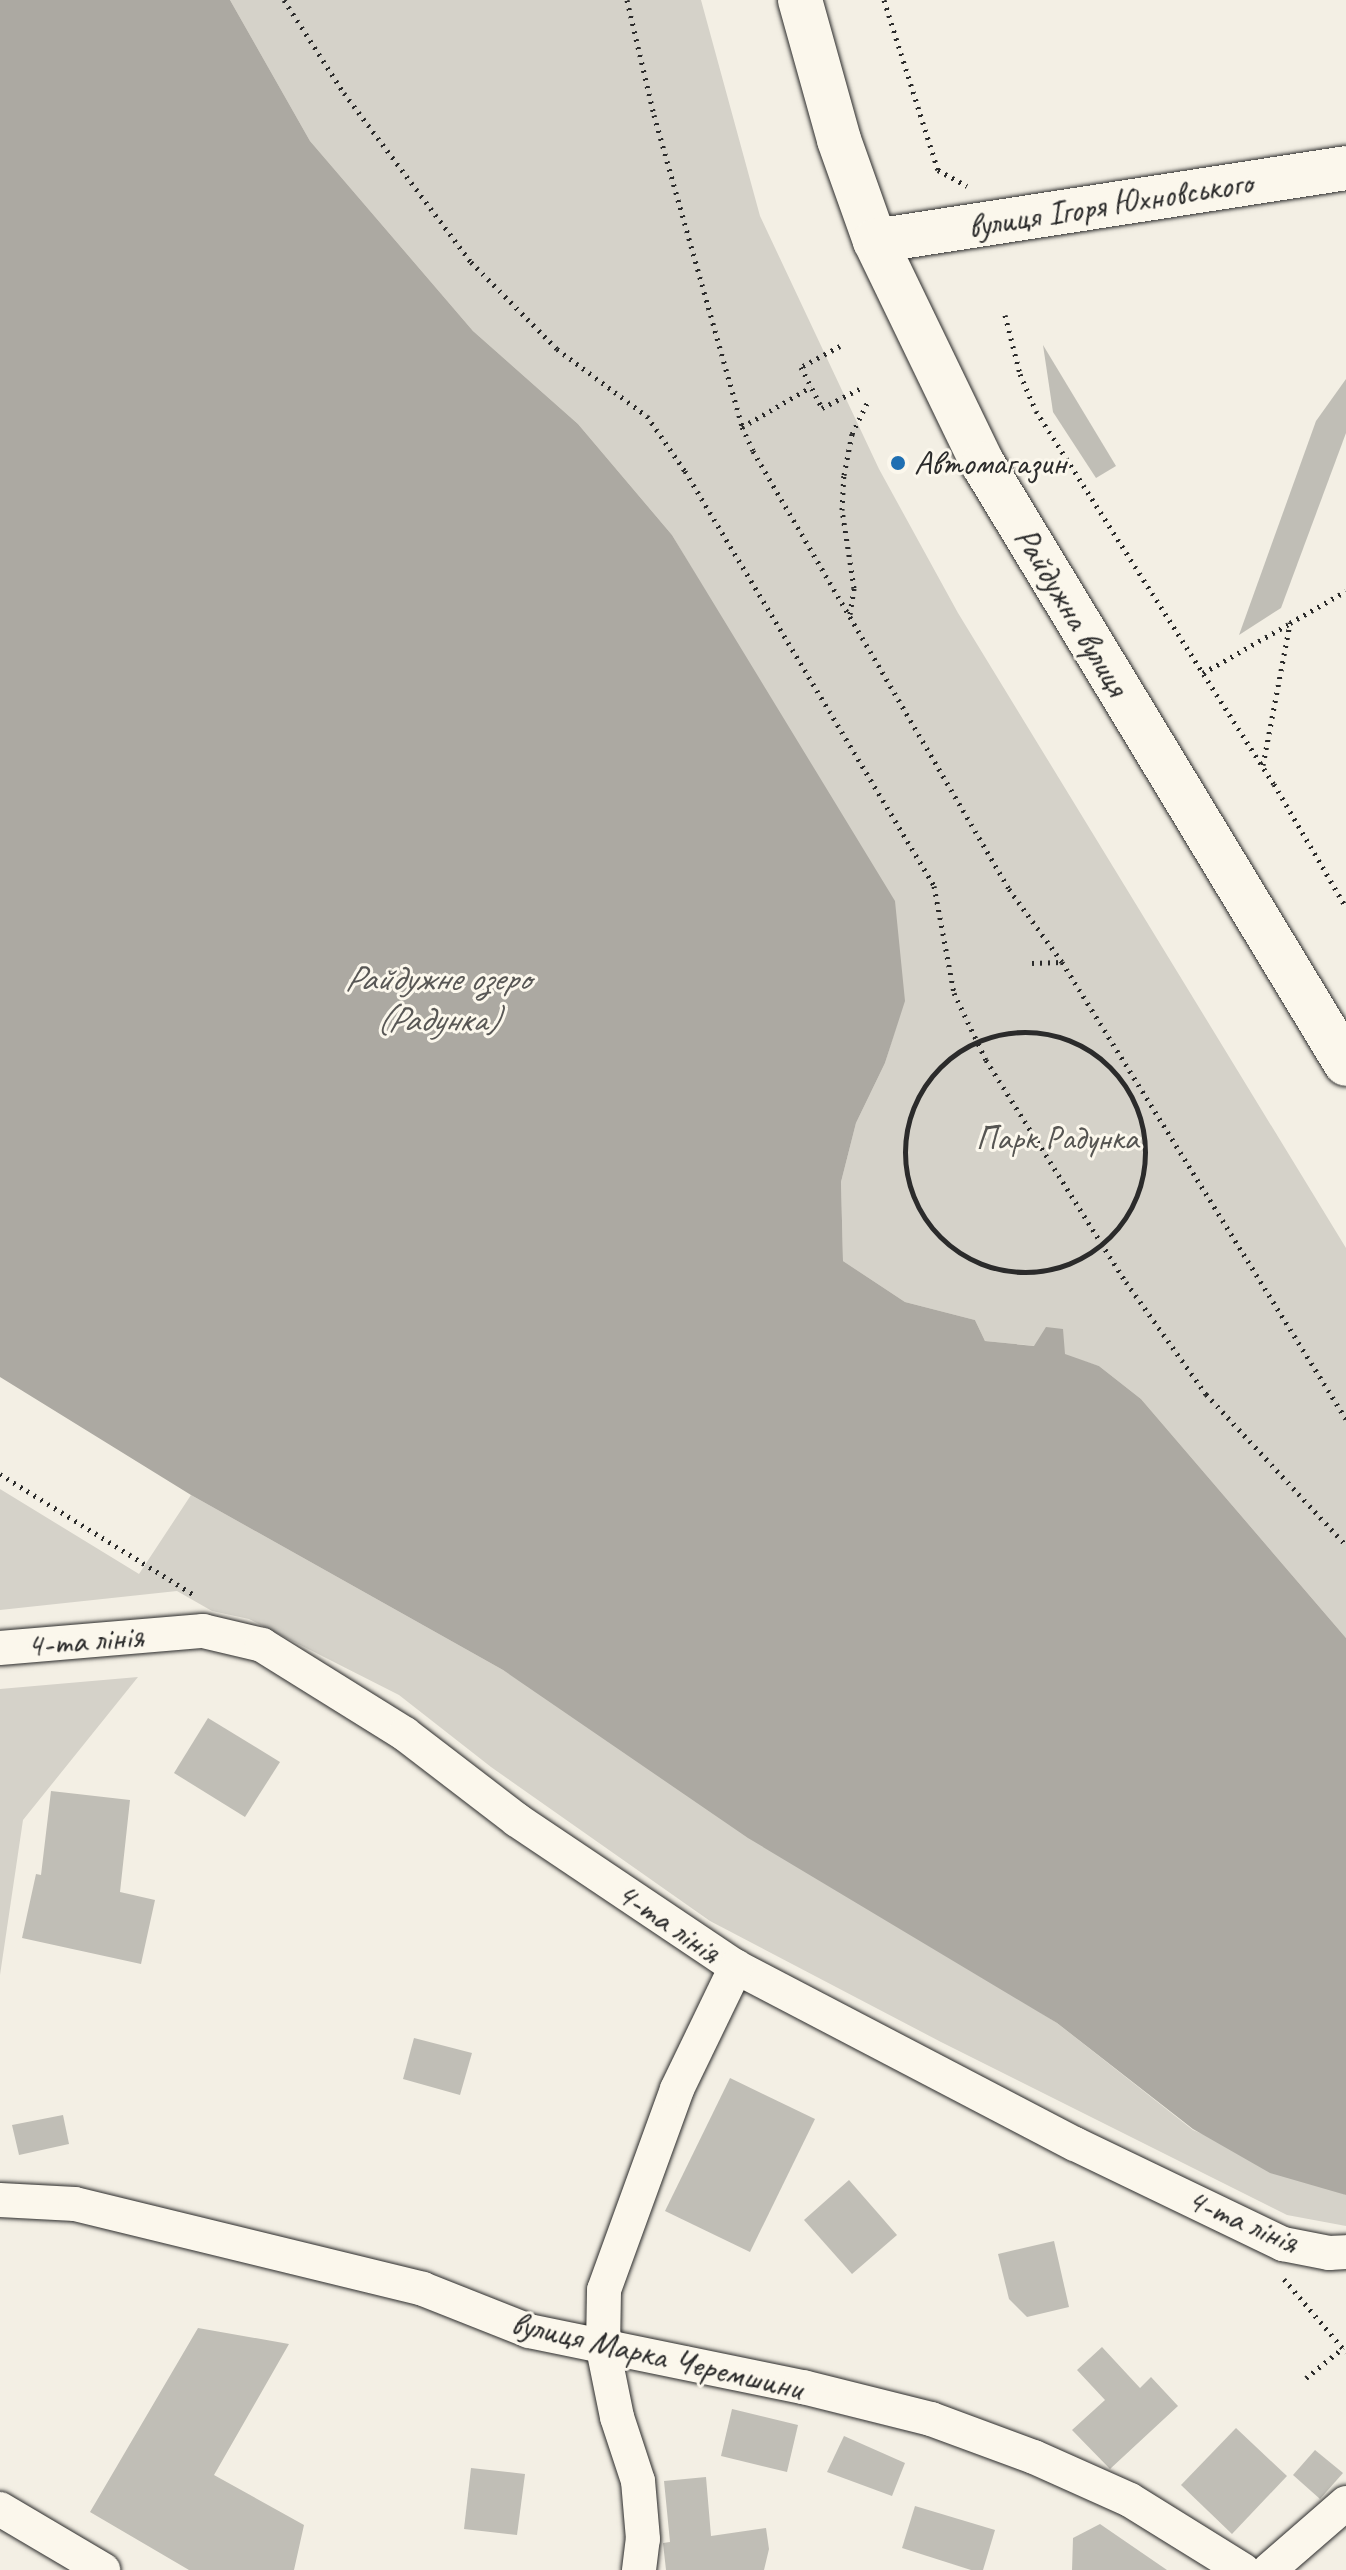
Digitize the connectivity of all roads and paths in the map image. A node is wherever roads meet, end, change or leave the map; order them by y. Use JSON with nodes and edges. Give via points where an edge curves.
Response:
{"nodes":[{"id":1,"x":284,"y":0,"type":"edge"},
{"id":2,"x":627,"y":0,"type":"edge"},
{"id":3,"x":800,"y":0,"type":"edge"},
{"id":4,"x":884,"y":0,"type":"edge"},
{"id":5,"x":1346,"y":168,"type":"edge"},
{"id":6,"x":972,"y":189,"type":"dead end"},
{"id":7,"x":875,"y":241,"type":"junction"},
{"id":8,"x":1005,"y":315,"type":"dead end"},
{"id":9,"x":840,"y":346,"type":"dead end"},
{"id":10,"x":811,"y":387,"type":"junction"},
{"id":11,"x":861,"y":388,"type":"dead end"},
{"id":12,"x":868,"y":401,"type":"dead end"},
{"id":13,"x":742,"y":427,"type":"junction"},
{"id":14,"x":1346,"y":591,"type":"edge"},
{"id":15,"x":850,"y":617,"type":"junction"},
{"id":16,"x":1290,"y":623,"type":"junction"},
{"id":17,"x":1203,"y":673,"type":"junction"},
{"id":18,"x":1263,"y":766,"type":"junction"},
{"id":19,"x":1346,"y":907,"type":"edge"},
{"id":20,"x":1062,"y":962,"type":"junction"},
{"id":21,"x":1032,"y":963,"type":"dead end"},
{"id":22,"x":977,"y":1041,"type":"junction"},
{"id":23,"x":1346,"y":1064,"type":"edge"},
{"id":24,"x":1131,"y":1074,"type":"junction"},
{"id":25,"x":1122,"y":1080,"type":"junction"},
{"id":26,"x":1102,"y":1244,"type":"junction"},
{"id":27,"x":1346,"y":1419,"type":"edge"},
{"id":28,"x":0,"y":1474,"type":"edge"},
{"id":29,"x":1346,"y":1545,"type":"edge"},
{"id":30,"x":207,"y":1603,"type":"dead end"},
{"id":31,"x":0,"y":1648,"type":"edge"},
{"id":32,"x":736,"y":1967,"type":"junction"},
{"id":33,"x":0,"y":2200,"type":"edge"},
{"id":34,"x":1346,"y":2252,"type":"edge"},
{"id":35,"x":603,"y":2348,"type":"junction"},
{"id":36,"x":1343,"y":2348,"type":"dead end"},
{"id":37,"x":1306,"y":2378,"type":"dead end"},
{"id":38,"x":1346,"y":2503,"type":"edge"},
{"id":39,"x":0,"y":2509,"type":"edge"},
{"id":40,"x":103,"y":2570,"type":"edge"},
{"id":41,"x":639,"y":2570,"type":"edge"},
{"id":42,"x":1243,"y":2570,"type":"edge"},
{"id":43,"x":1269,"y":2570,"type":"edge"}],
"edges":[{"from":1,"to":22,"type":"path","via":[[344,93],[471,262],[557,349],[647,416],[685,471],[934,886],[954,993]]},
{"from":2,"to":13,"type":"path"},
{"from":3,"to":7,"type":"street","name":"Райдужна вулиця","via":[[839,140]]},
{"from":4,"to":6,"type":"path","via":[[938,170]]},
{"from":5,"to":7,"type":"street","name":"вулиця Ігоря Юхновського"},
{"from":7,"to":23,"type":"street","name":"Райдужна вулиця","via":[[983,464]]},
{"from":8,"to":17,"type":"path","via":[[1036,411]]},
{"from":9,"to":10,"type":"path","via":[[801,367]]},
{"from":10,"to":11,"type":"path","via":[[822,408]]},
{"from":10,"to":13,"type":"path"},
{"from":12,"to":15,"type":"path","via":[[852,434],[844,475],[842,510],[854,588]]},
{"from":13,"to":15,"type":"path"},
{"from":14,"to":16,"type":"path"},
{"from":15,"to":20,"type":"path","via":[[1009,889]]},
{"from":16,"to":17,"type":"path"},
{"from":16,"to":18,"type":"path"},
{"from":17,"to":18,"type":"path"},
{"from":18,"to":19,"type":"path"},
{"from":20,"to":21,"type":"path"},
{"from":20,"to":24,"type":"path"},
{"from":22,"to":25,"type":"path","via":[[1012,1031],[1051,1033],[1088,1048]]},
{"from":22,"to":26,"type":"path"},
{"from":22,"to":26,"type":"path","via":[[941,1064],[917,1095],[905,1132],[905,1172],[918,1209],[942,1240],[972,1261],[1007,1271],[1043,1272],[1078,1260]]},
{"from":24,"to":25,"type":"path"},
{"from":24,"to":27,"type":"path"},
{"from":25,"to":26,"type":"path","via":[[1137,1105],[1146,1140],[1144,1177],[1131,1211]]},
{"from":26,"to":29,"type":"path","via":[[1206,1394]]},
{"from":28,"to":30,"type":"path"},
{"from":31,"to":32,"type":"street","name":"4-та лінія","via":[[203,1631],[262,1645],[405,1734],[517,1820]]},
{"from":32,"to":34,"type":"street","name":"4-та лінія","via":[[1075,2144],[1283,2244]]},
{"from":32,"to":35,"type":"street","via":[[677,2089],[642,2180],[604,2290]]},
{"from":33,"to":35,"type":"street","name":"вулиця Марка Черемшини","via":[[75,2204],[423,2289],[529,2331]]},
{"from":35,"to":41,"type":"street","via":[[617,2417],[638,2481],[643,2539]]},
{"from":35,"to":42,"type":"street","name":"вулиця Марка Черемшини","via":[[803,2387],[931,2419],[1130,2500]]},
{"from":36,"to":37,"type":"path"},
{"from":38,"to":43,"type":"street"},
{"from":39,"to":40,"type":"street"}]}
